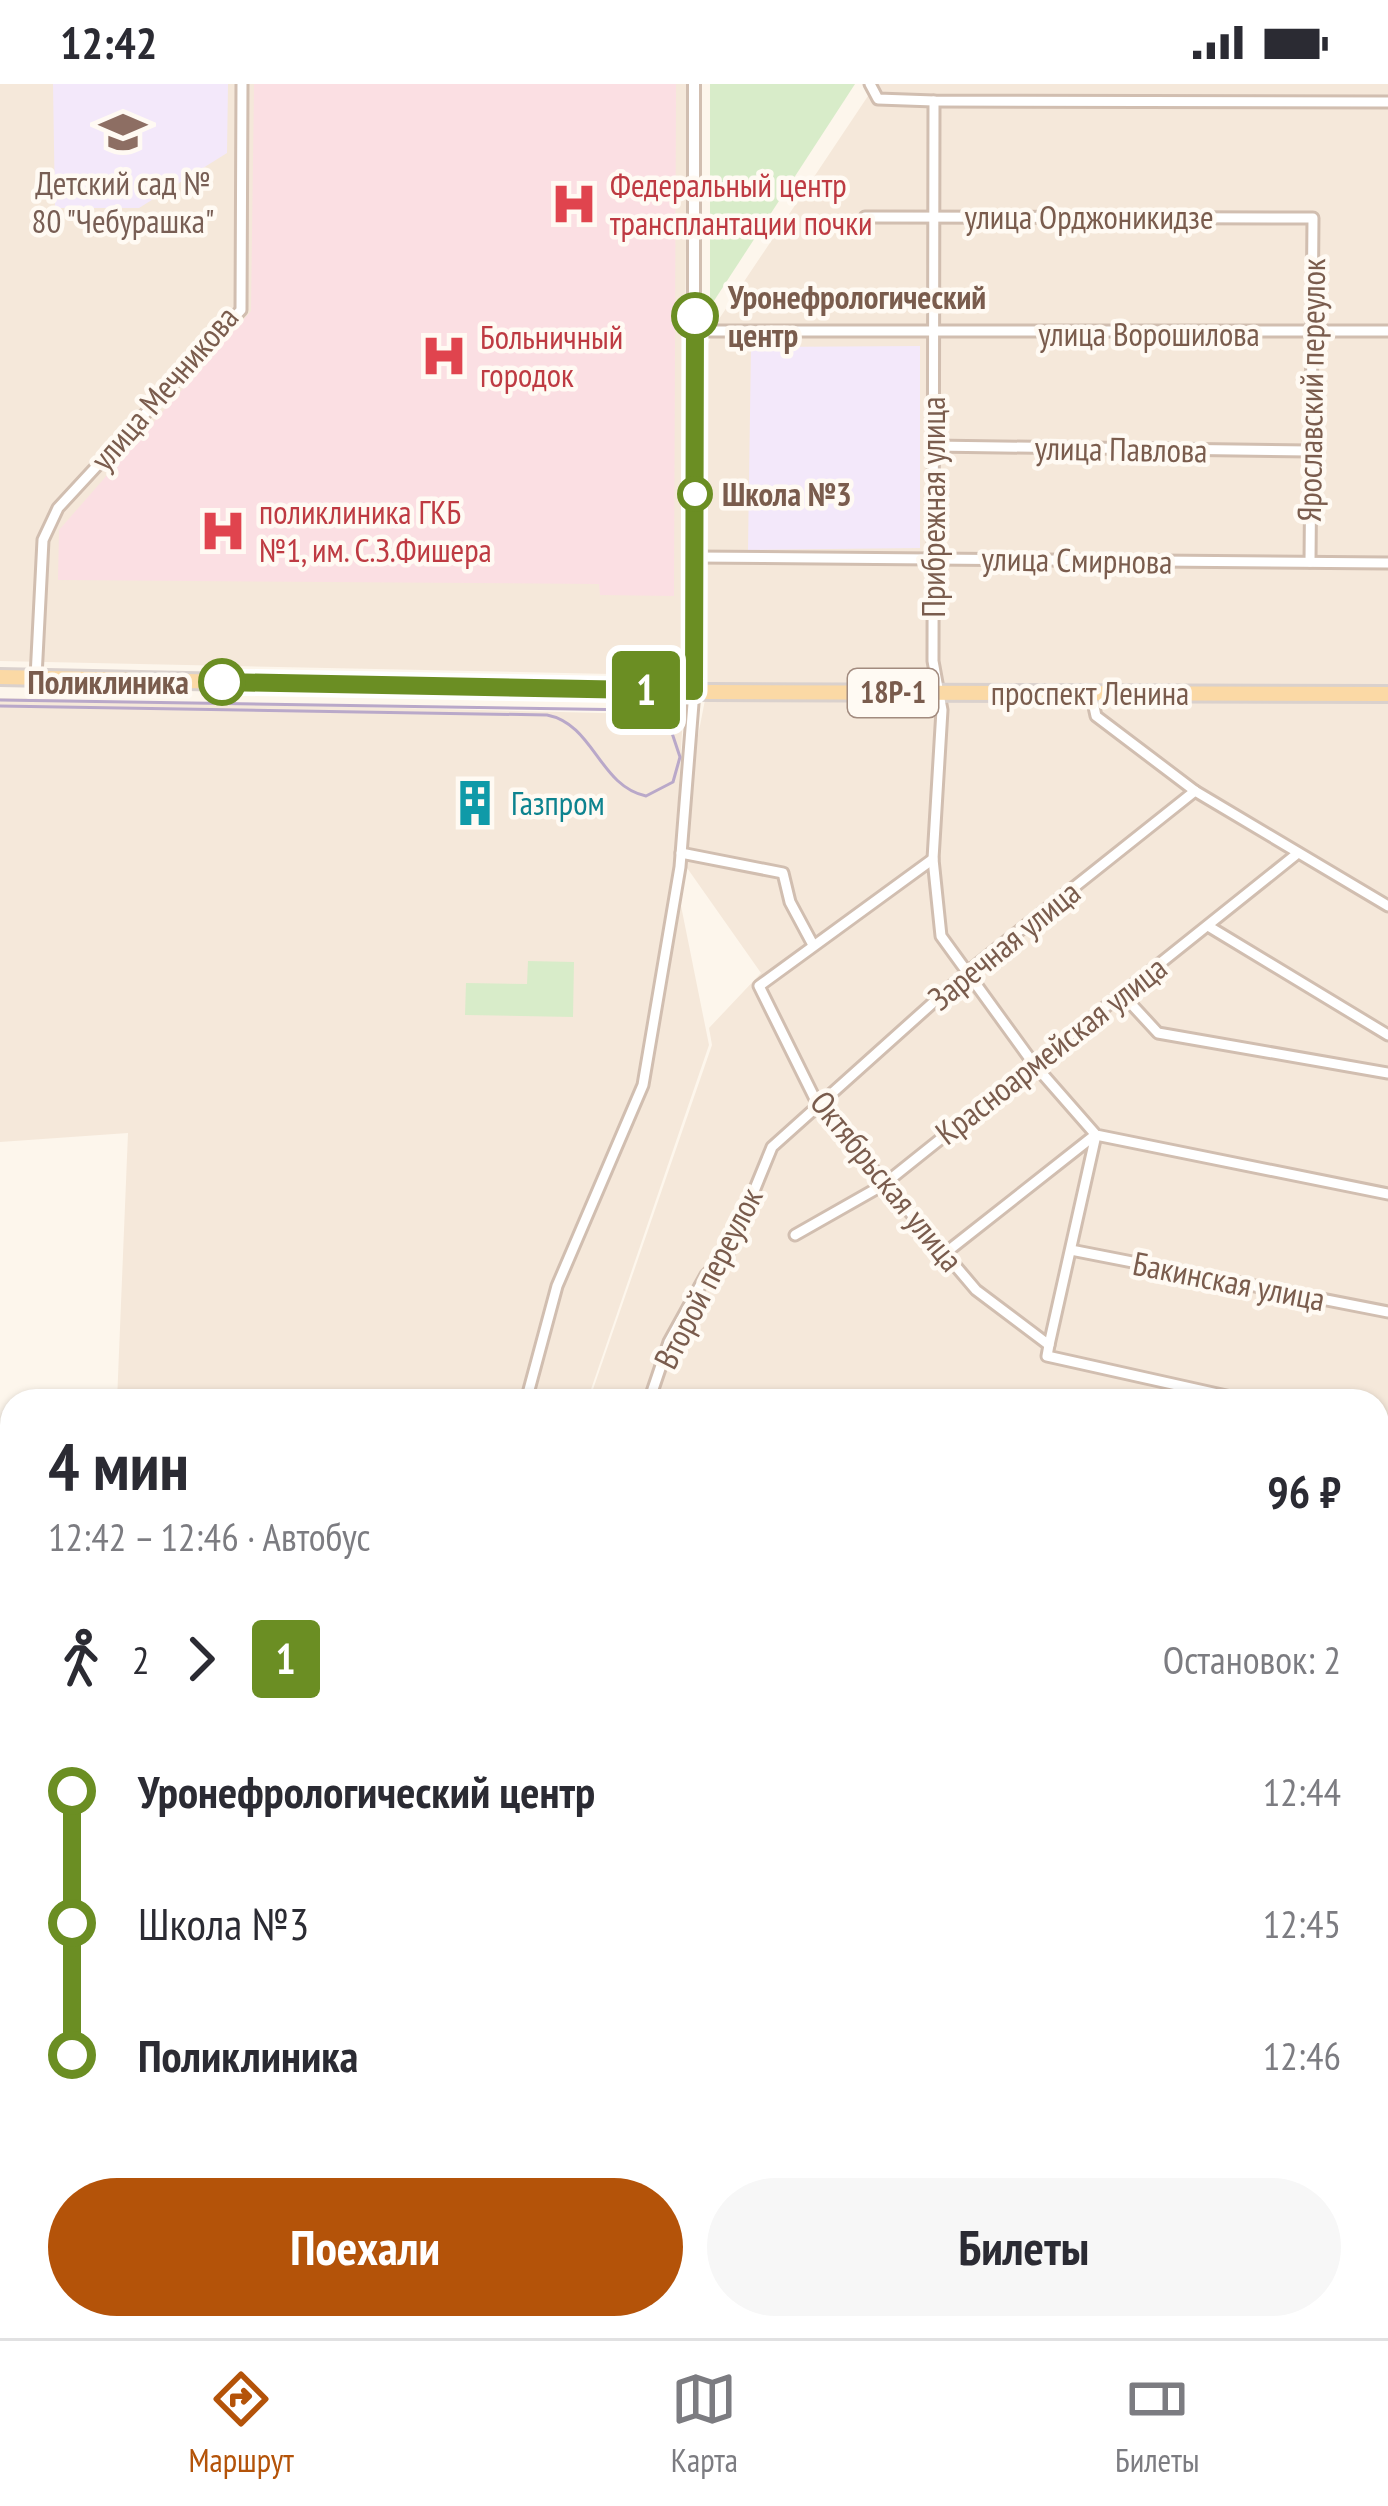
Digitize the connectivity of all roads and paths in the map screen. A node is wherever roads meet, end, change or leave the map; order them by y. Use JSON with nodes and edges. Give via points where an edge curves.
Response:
{"nodes":[{"id":1,"x":242,"y":84,"type":"edge"},
{"id":2,"x":694,"y":84,"type":"edge"},
{"id":3,"x":870,"y":84,"type":"edge"},
{"id":4,"x":934,"y":101,"type":"junction"},
{"id":5,"x":1388,"y":103,"type":"edge"},
{"id":6,"x":865,"y":217,"type":"dead end"},
{"id":7,"x":934,"y":217,"type":"junction"},
{"id":8,"x":1313,"y":218,"type":"joint"},
{"id":9,"x":695,"y":331,"type":"junction"},
{"id":10,"x":1388,"y":331,"type":"edge"},
{"id":11,"x":933,"y":334,"type":"junction"},
{"id":12,"x":1312,"y":334,"type":"junction"},
{"id":13,"x":933,"y":446,"type":"junction"},
{"id":14,"x":1309,"y":451,"type":"junction"},
{"id":15,"x":695,"y":557,"type":"junction"},
{"id":16,"x":932,"y":558,"type":"junction"},
{"id":17,"x":1310,"y":562,"type":"junction"},
{"id":18,"x":1388,"y":562,"type":"edge"},
{"id":19,"x":0,"y":677,"type":"edge"},
{"id":20,"x":36,"y":677,"type":"junction"},
{"id":21,"x":694,"y":691,"type":"junction"},
{"id":22,"x":938,"y":693,"type":"junction"},
{"id":23,"x":1091,"y":694,"type":"junction"},
{"id":24,"x":1388,"y":694,"type":"edge"},
{"id":25,"x":1195,"y":791,"type":"junction"},
{"id":26,"x":681,"y":853,"type":"junction"},
{"id":27,"x":1298,"y":853,"type":"junction"},
{"id":28,"x":933,"y":859,"type":"junction"},
{"id":29,"x":1388,"y":906,"type":"edge"},
{"id":30,"x":1208,"y":926,"type":"junction"},
{"id":31,"x":812,"y":943,"type":"junction"},
{"id":32,"x":965,"y":974,"type":"junction"},
{"id":33,"x":1122,"y":994,"type":"junction"},
{"id":34,"x":1388,"y":1035,"type":"edge"},
{"id":35,"x":1033,"y":1063,"type":"junction"},
{"id":36,"x":1388,"y":1073,"type":"edge"},
{"id":37,"x":817,"y":1103,"type":"junction"},
{"id":38,"x":1096,"y":1135,"type":"junction"},
{"id":39,"x":883,"y":1185,"type":"junction"},
{"id":40,"x":1388,"y":1194,"type":"edge"},
{"id":41,"x":796,"y":1234,"type":"dead end"},
{"id":42,"x":1071,"y":1250,"type":"junction"},
{"id":43,"x":944,"y":1254,"type":"junction"},
{"id":44,"x":1388,"y":1312,"type":"edge"},
{"id":45,"x":1048,"y":1346,"type":"junction"},
{"id":46,"x":529,"y":1389,"type":"edge"},
{"id":47,"x":654,"y":1389,"type":"edge"},
{"id":48,"x":1195,"y":1389,"type":"edge"}],
"edges":[{"from":1,"to":20,"type":"street","name":"улица Мечникова","via":[[241,310],[58,508],[43,540]]},
{"from":2,"to":9,"type":"street"},
{"from":3,"to":4,"type":"street","via":[[878,99]]},
{"from":4,"to":5,"type":"street"},
{"from":4,"to":7,"type":"street","name":"Прибрежная улица"},
{"from":6,"to":7,"type":"street","name":"улица Орджоникидзе"},
{"from":7,"to":8,"type":"street","name":"улица Орджоникидзе"},
{"from":7,"to":11,"type":"street","name":"Прибрежная улица"},
{"from":8,"to":12,"type":"street","name":"Ярославский переулок"},
{"from":9,"to":11,"type":"street","name":"улица Ворошилова"},
{"from":9,"to":15,"type":"street"},
{"from":10,"to":12,"type":"street","name":"улица Ворошилова"},
{"from":11,"to":12,"type":"street","name":"улица Ворошилова"},
{"from":11,"to":13,"type":"street","name":"Прибрежная улица"},
{"from":12,"to":14,"type":"street","name":"Ярославский переулок"},
{"from":13,"to":14,"type":"street","name":"улица Павлова"},
{"from":13,"to":16,"type":"street","name":"Прибрежная улица"},
{"from":14,"to":17,"type":"street","name":"Ярославский переулок"},
{"from":15,"to":16,"type":"street","name":"улица Смирнова"},
{"from":15,"to":21,"type":"street"},
{"from":16,"to":17,"type":"street","name":"улица Смирнова"},
{"from":16,"to":22,"type":"street","name":"Прибрежная улица"},
{"from":17,"to":18,"type":"street","name":"улица Смирнова"},
{"from":19,"to":20,"type":"main road","name":"проспект Ленина","number":"18Р-1"},
{"from":20,"to":21,"type":"main road","name":"проспект Ленина","number":"18Р-1"},
{"from":21,"to":22,"type":"main road","name":"проспект Ленина","number":"18Р-1"},
{"from":21,"to":26,"type":"street"},
{"from":22,"to":23,"type":"main road","name":"проспект Ленина","number":"18Р-1"},
{"from":22,"to":28,"type":"street","name":"Прибрежная улица"},
{"from":23,"to":24,"type":"main road","name":"проспект Ленина","number":"18Р-1"},
{"from":23,"to":25,"type":"street","via":[[1096,716]]},
{"from":25,"to":27,"type":"street"},
{"from":25,"to":32,"type":"street","name":"Заречная улица"},
{"from":26,"to":31,"type":"street","via":[[783,873]]},
{"from":26,"to":46,"type":"street","via":[[643,1085],[572,1243]]},
{"from":27,"to":29,"type":"street"},
{"from":27,"to":30,"type":"street","name":"Красноармейская улица"},
{"from":28,"to":31,"type":"street","name":"Октябрьская улица"},
{"from":28,"to":32,"type":"street","name":"Прибрежная улица","via":[[940,936]]},
{"from":30,"to":33,"type":"street","name":"Красноармейская улица"},
{"from":30,"to":34,"type":"street"},
{"from":31,"to":37,"type":"street","name":"Октябрьская улица","via":[[759,986]]},
{"from":32,"to":35,"type":"street","name":"Прибрежная улица"},
{"from":32,"to":37,"type":"street","name":"Заречная улица"},
{"from":33,"to":35,"type":"street","name":"Красноармейская улица"},
{"from":33,"to":36,"type":"street","via":[[1158,1033]]},
{"from":35,"to":38,"type":"street","name":"Прибрежная улица"},
{"from":35,"to":39,"type":"street","name":"Красноармейская улица"},
{"from":37,"to":39,"type":"street","name":"Октябрьская улица"},
{"from":37,"to":47,"type":"street","name":"Второй переулок","via":[[772,1147],[729,1252],[706,1275],[669,1342]]},
{"from":38,"to":40,"type":"street"},
{"from":38,"to":42,"type":"street"},
{"from":38,"to":43,"type":"street"},
{"from":39,"to":41,"type":"street","name":"Красноармейская улица"},
{"from":39,"to":43,"type":"street","name":"Октябрьская улица"},
{"from":42,"to":44,"type":"street","name":"Бакинская улица"},
{"from":42,"to":45,"type":"street"},
{"from":43,"to":45,"type":"street","name":"Октябрьская улица","via":[[998,1310]]},
{"from":45,"to":48,"type":"street","name":"Октябрьская улица","via":[[1047,1356]]}]}
